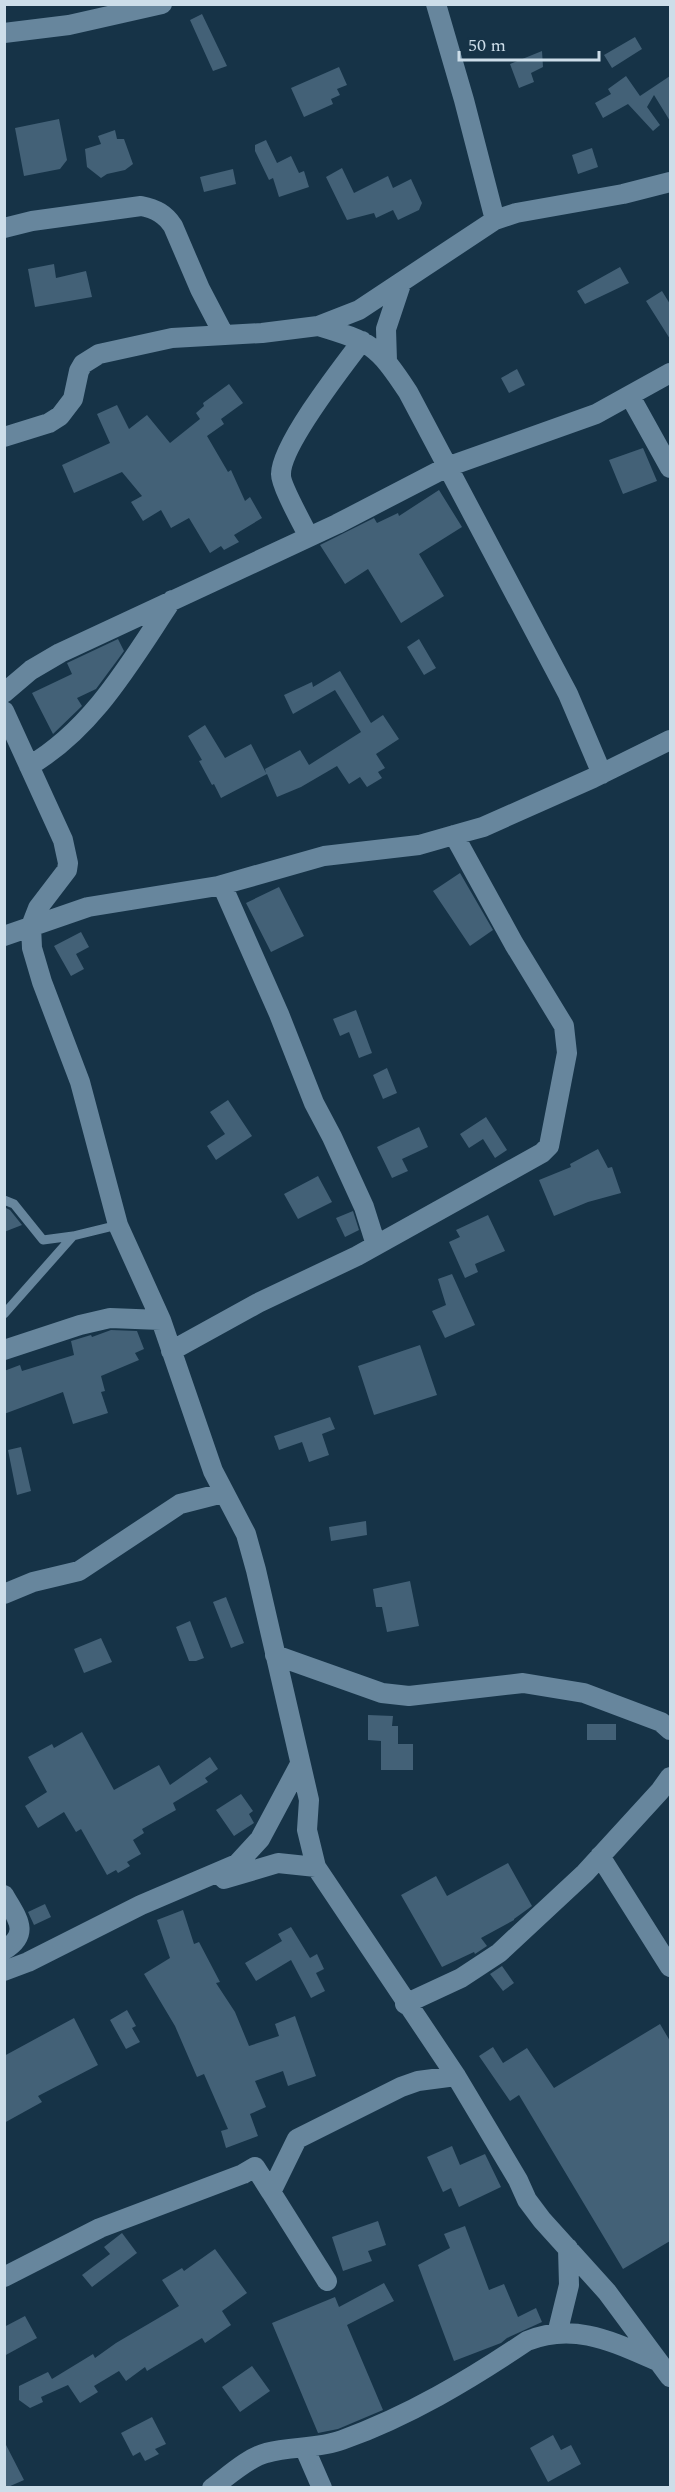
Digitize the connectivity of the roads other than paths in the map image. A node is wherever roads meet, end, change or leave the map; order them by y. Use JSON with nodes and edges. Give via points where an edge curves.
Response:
{"nodes":[{"id":1,"x":162,"y":4,"type":"edge"},
{"id":2,"x":435,"y":4,"type":"edge"},
{"id":3,"x":4,"y":33,"type":"edge"},
{"id":4,"x":670,"y":182,"type":"edge"},
{"id":5,"x":495,"y":220,"type":"junction"},
{"id":6,"x":4,"y":228,"type":"edge"},
{"id":7,"x":400,"y":284,"type":"junction"},
{"id":8,"x":318,"y":326,"type":"junction"},
{"id":9,"x":224,"y":335,"type":"junction"},
{"id":10,"x":362,"y":341,"type":"junction"},
{"id":11,"x":387,"y":361,"type":"junction"},
{"id":12,"x":670,"y":373,"type":"edge"},
{"id":13,"x":630,"y":396,"type":"junction"},
{"id":14,"x":4,"y":437,"type":"edge"},
{"id":15,"x":447,"y":467,"type":"junction"},
{"id":16,"x":670,"y":468,"type":"edge"},
{"id":17,"x":309,"y":537,"type":"junction"},
{"id":18,"x":172,"y":600,"type":"junction"},
{"id":19,"x":4,"y":693,"type":"edge"},
{"id":20,"x":4,"y":711,"type":"edge"},
{"id":21,"x":670,"y":740,"type":"edge"},
{"id":22,"x":29,"y":766,"type":"junction"},
{"id":23,"x":602,"y":774,"type":"junction"},
{"id":24,"x":454,"y":835,"type":"junction"},
{"id":25,"x":222,"y":885,"type":"junction"},
{"id":26,"x":31,"y":926,"type":"junction"},
{"id":27,"x":4,"y":936,"type":"edge"},
{"id":28,"x":4,"y":1200,"type":"edge"},
{"id":29,"x":118,"y":1225,"type":"junction"},
{"id":30,"x":73,"y":1236,"type":"junction"},
{"id":31,"x":376,"y":1245,"type":"junction"},
{"id":32,"x":4,"y":1314,"type":"edge"},
{"id":33,"x":161,"y":1320,"type":"junction"},
{"id":34,"x":4,"y":1350,"type":"edge"},
{"id":35,"x":171,"y":1351,"type":"junction"},
{"id":36,"x":223,"y":1493,"type":"junction"},
{"id":37,"x":4,"y":1594,"type":"edge"},
{"id":38,"x":275,"y":1655,"type":"junction"},
{"id":39,"x":670,"y":1730,"type":"edge"},
{"id":40,"x":299,"y":1766,"type":"junction"},
{"id":41,"x":670,"y":1777,"type":"edge"},
{"id":42,"x":600,"y":1856,"type":"junction"},
{"id":43,"x":316,"y":1867,"type":"junction"},
{"id":44,"x":4,"y":1895,"type":"edge"},
{"id":45,"x":117,"y":1917,"type":"junction"},
{"id":46,"x":4,"y":1950,"type":"edge"},
{"id":47,"x":670,"y":1967,"type":"edge"},
{"id":48,"x":4,"y":1971,"type":"edge"},
{"id":49,"x":405,"y":2004,"type":"junction"},
{"id":50,"x":456,"y":2076,"type":"junction"},
{"id":51,"x":271,"y":2192,"type":"junction"},
{"id":52,"x":568,"y":2248,"type":"junction"},
{"id":53,"x":4,"y":2277,"type":"edge"},
{"id":54,"x":327,"y":2281,"type":"dead end"},
{"id":55,"x":556,"y":2334,"type":"junction"},
{"id":56,"x":657,"y":2361,"type":"junction"},
{"id":57,"x":670,"y":2377,"type":"edge"},
{"id":58,"x":305,"y":2449,"type":"junction"},
{"id":59,"x":212,"y":2487,"type":"edge"},
{"id":60,"x":322,"y":2487,"type":"edge"}],
"edges":[{"from":1,"to":3,"type":"street","via":[[69,25]]},
{"from":2,"to":5,"type":"street"},
{"from":4,"to":5,"type":"street"},
{"from":5,"to":7,"type":"street"},
{"from":6,"to":9,"type":"street","via":[[70,215],[141,206],[153,208],[173,226]]},
{"from":7,"to":8,"type":"street","via":[[359,310]]},
{"from":7,"to":11,"type":"street","via":[[387,329]]},
{"from":8,"to":9,"type":"street"},
{"from":8,"to":10,"type":"street"},
{"from":9,"to":14,"type":"street","via":[[172,338],[99,354],[83,364],[73,399],[60,416]]},
{"from":10,"to":11,"type":"street"},
{"from":10,"to":17,"type":"street","via":[[325,390],[282,467],[281,479]]},
{"from":11,"to":15,"type":"street","via":[[422,416]]},
{"from":12,"to":13,"type":"street"},
{"from":13,"to":15,"type":"street","via":[[596,414]]},
{"from":13,"to":16,"type":"street"},
{"from":15,"to":17,"type":"street"},
{"from":15,"to":23,"type":"street","via":[[568,694]]},
{"from":17,"to":18,"type":"street"},
{"from":18,"to":19,"type":"street","via":[[60,652]]},
{"from":18,"to":22,"type":"street","via":[[105,700],[47,756]]},
{"from":20,"to":22,"type":"street"},
{"from":21,"to":23,"type":"street"},
{"from":22,"to":26,"type":"street","via":[[63,840],[68,863],[63,877],[38,908]]},
{"from":23,"to":24,"type":"street"},
{"from":24,"to":25,"type":"street","via":[[409,847],[324,855]]},
{"from":24,"to":31,"type":"street","via":[[564,1026],[567,1053],[552,1142],[542,1153]]},
{"from":25,"to":26,"type":"street","via":[[88,907]]},
{"from":25,"to":31,"type":"street","via":[[314,1103],[364,1208]]},
{"from":26,"to":27,"type":"street"},
{"from":26,"to":29,"type":"street","via":[[32,948],[80,1082]]},
{"from":28,"to":30,"type":"lane","via":[[14,1204],[40,1239]]},
{"from":29,"to":30,"type":"lane"},
{"from":29,"to":33,"type":"street"},
{"from":30,"to":32,"type":"lane"},
{"from":31,"to":35,"type":"street"},
{"from":33,"to":34,"type":"street","via":[[110,1318]]},
{"from":33,"to":35,"type":"street"},
{"from":35,"to":36,"type":"street"},
{"from":36,"to":37,"type":"street","via":[[180,1504],[79,1571]]},
{"from":36,"to":38,"type":"street","via":[[246,1534]]},
{"from":38,"to":39,"type":"street","via":[[382,1693],[409,1696],[523,1683],[584,1693],[661,1722]]},
{"from":38,"to":40,"type":"street"},
{"from":40,"to":43,"type":"street","via":[[309,1800],[307,1830]]},
{"from":40,"to":45,"type":"street","via":[[260,1839],[237,1864]]},
{"from":41,"to":42,"type":"street"},
{"from":42,"to":47,"type":"street"},
{"from":42,"to":49,"type":"street","via":[[499,1953],[461,1978]]},
{"from":43,"to":45,"type":"street","via":[[278,1863]]},
{"from":43,"to":49,"type":"street"},
{"from":44,"to":46,"type":"street","via":[[21,1927],[14,1944]]},
{"from":45,"to":48,"type":"street"},
{"from":49,"to":50,"type":"street"},
{"from":50,"to":51,"type":"street","via":[[401,2087],[297,2139]]},
{"from":50,"to":52,"type":"street","via":[[527,2200]]},
{"from":51,"to":53,"type":"street","via":[[255,2167],[100,2228]]},
{"from":51,"to":54,"type":"street"},
{"from":52,"to":55,"type":"street","via":[[568,2284]]},
{"from":52,"to":56,"type":"street","via":[[607,2292]]},
{"from":55,"to":56,"type":"street","via":[[598,2336]]},
{"from":55,"to":58,"type":"street","via":[[527,2341],[469,2380],[401,2415],[340,2441]]},
{"from":56,"to":57,"type":"street"},
{"from":58,"to":59,"type":"street","via":[[266,2453]]},
{"from":58,"to":60,"type":"street"}]}
